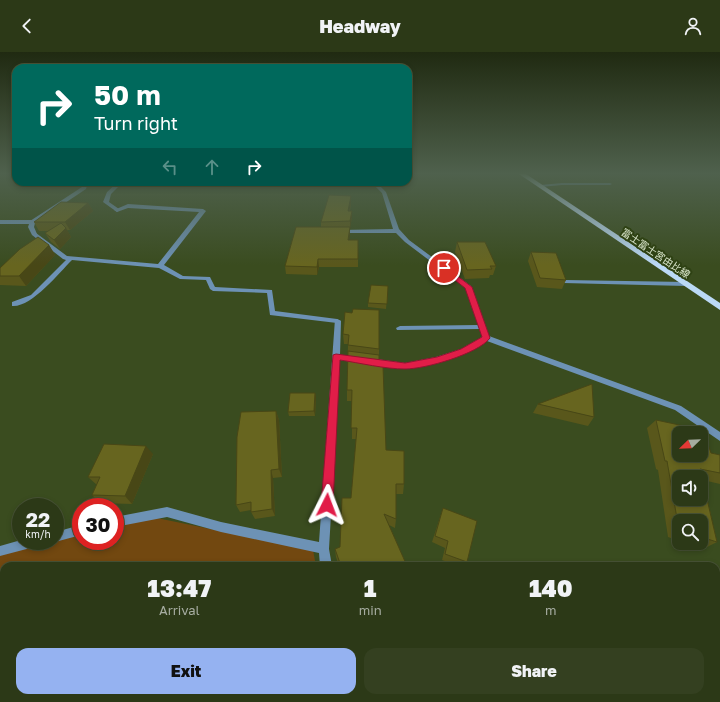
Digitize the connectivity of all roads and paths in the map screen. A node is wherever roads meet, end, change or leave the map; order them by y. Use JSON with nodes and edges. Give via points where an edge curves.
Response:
{"nodes":[{"id":1,"x":59,"y":204,"type":"edge"},
{"id":2,"x":109,"y":204,"type":"edge"},
{"id":3,"x":388,"y":204,"type":"edge"},
{"id":4,"x":567,"y":204,"type":"edge"},
{"id":5,"x":0,"y":222,"type":"edge"},
{"id":6,"x":32,"y":222,"type":"junction"},
{"id":7,"x":398,"y":231,"type":"junction"},
{"id":8,"x":329,"y":232,"type":"edge"},
{"id":9,"x":71,"y":258,"type":"junction"},
{"id":10,"x":160,"y":266,"type":"junction"},
{"id":11,"x":565,"y":282,"type":"edge"},
{"id":12,"x":686,"y":284,"type":"junction"},
{"id":13,"x":14,"y":304,"type":"dead end"},
{"id":14,"x":720,"y":307,"type":"edge"},
{"id":15,"x":483,"y":327,"type":"junction"},
{"id":16,"x":400,"y":328,"type":"dead end"},
{"id":17,"x":486,"y":338,"type":"junction"},
{"id":18,"x":336,"y":357,"type":"junction"},
{"id":19,"x":720,"y":437,"type":"edge"},
{"id":20,"x":124,"y":520,"type":"edge"},
{"id":21,"x":12,"y":548,"type":"edge"},
{"id":22,"x":324,"y":549,"type":"junction"},
{"id":23,"x":0,"y":551,"type":"edge"},
{"id":24,"x":326,"y":562,"type":"edge"}],
"edges":[{"from":1,"to":6,"type":"street"},
{"from":2,"to":10,"type":"street","via":[[117,210],[128,206],[203,211]]},
{"from":3,"to":7,"type":"street"},
{"from":4,"to":12,"type":"main road","name":"富士富士宮由比線"},
{"from":5,"to":6,"type":"street"},
{"from":6,"to":9,"type":"street","via":[[34,234],[65,258]]},
{"from":7,"to":8,"type":"street"},
{"from":7,"to":15,"type":"street","via":[[407,241],[469,287]]},
{"from":9,"to":10,"type":"street"},
{"from":9,"to":13,"type":"street","via":[[33,296]]},
{"from":10,"to":18,"type":"street","via":[[182,278],[208,278],[212,289],[270,291],[272,313],[337,321]]},
{"from":11,"to":12,"type":"street"},
{"from":12,"to":14,"type":"main road","name":"富士富士宮由比線"},
{"from":15,"to":16,"type":"street"},
{"from":15,"to":17,"type":"street"},
{"from":17,"to":18,"type":"street","via":[[464,351],[437,360],[405,366]]},
{"from":17,"to":19,"type":"street","via":[[678,408]]},
{"from":18,"to":22,"type":"street"},
{"from":20,"to":22,"type":"street","via":[[167,512],[221,527]]},
{"from":21,"to":23,"type":"street"},
{"from":22,"to":24,"type":"street"}]}
